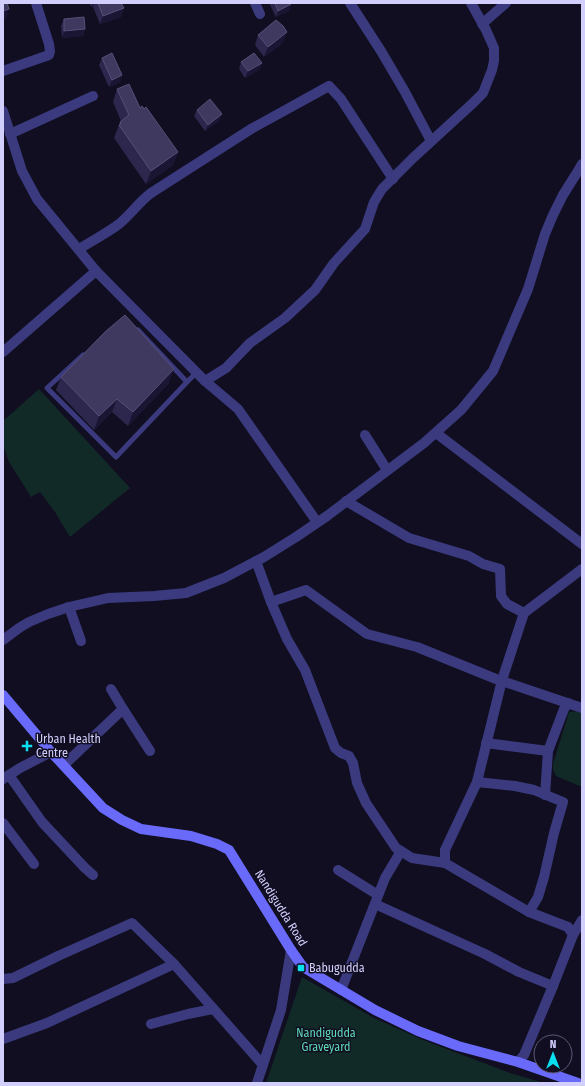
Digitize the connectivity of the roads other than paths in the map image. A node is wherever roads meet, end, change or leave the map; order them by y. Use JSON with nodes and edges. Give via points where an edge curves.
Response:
{"nodes":[{"id":1,"x":36,"y":3,"type":"edge"},
{"id":2,"x":255,"y":3,"type":"edge"},
{"id":3,"x":350,"y":3,"type":"edge"},
{"id":4,"x":471,"y":3,"type":"edge"},
{"id":5,"x":506,"y":3,"type":"edge"},
{"id":6,"x":260,"y":14,"type":"dead end"},
{"id":7,"x":482,"y":24,"type":"junction"},
{"id":8,"x":3,"y":71,"type":"edge"},
{"id":9,"x":93,"y":96,"type":"dead end"},
{"id":10,"x":3,"y":112,"type":"edge"},
{"id":11,"x":7,"y":128,"type":"edge"},
{"id":12,"x":431,"y":141,"type":"junction"},
{"id":13,"x":582,"y":164,"type":"edge"},
{"id":14,"x":393,"y":179,"type":"junction"},
{"id":15,"x":79,"y":249,"type":"junction"},
{"id":16,"x":96,"y":271,"type":"junction"},
{"id":17,"x":135,"y":326,"type":"edge"},
{"id":18,"x":88,"y":351,"type":"edge"},
{"id":19,"x":3,"y":352,"type":"edge"},
{"id":20,"x":196,"y":373,"type":"junction"},
{"id":21,"x":205,"y":381,"type":"junction"},
{"id":22,"x":187,"y":382,"type":"junction"},
{"id":23,"x":436,"y":432,"type":"junction"},
{"id":24,"x":365,"y":435,"type":"dead end"},
{"id":25,"x":387,"y":470,"type":"junction"},
{"id":26,"x":346,"y":501,"type":"junction"},
{"id":27,"x":317,"y":522,"type":"junction"},
{"id":28,"x":582,"y":544,"type":"edge"},
{"id":29,"x":256,"y":562,"type":"junction"},
{"id":30,"x":582,"y":569,"type":"edge"},
{"id":31,"x":271,"y":602,"type":"junction"},
{"id":32,"x":69,"y":607,"type":"junction"},
{"id":33,"x":524,"y":613,"type":"junction"},
{"id":34,"x":3,"y":640,"type":"edge"},
{"id":35,"x":81,"y":641,"type":"dead end"},
{"id":36,"x":502,"y":680,"type":"junction"},
{"id":37,"x":111,"y":689,"type":"dead end"},
{"id":38,"x":3,"y":695,"type":"edge"},
{"id":39,"x":568,"y":703,"type":"junction"},
{"id":40,"x":582,"y":708,"type":"edge"},
{"id":41,"x":123,"y":709,"type":"junction"},
{"id":42,"x":486,"y":743,"type":"junction"},
{"id":43,"x":548,"y":751,"type":"junction"},
{"id":44,"x":51,"y":752,"type":"junction"},
{"id":45,"x":150,"y":752,"type":"dead end"},
{"id":46,"x":64,"y":765,"type":"junction"},
{"id":47,"x":6,"y":777,"type":"edge"},
{"id":48,"x":477,"y":782,"type":"junction"},
{"id":49,"x":545,"y":795,"type":"junction"},
{"id":50,"x":3,"y":823,"type":"edge"},
{"id":51,"x":401,"y":851,"type":"junction"},
{"id":52,"x":445,"y":863,"type":"junction"},
{"id":53,"x":34,"y":864,"type":"dead end"},
{"id":54,"x":338,"y":870,"type":"dead end"},
{"id":55,"x":93,"y":875,"type":"dead end"},
{"id":56,"x":377,"y":899,"type":"junction"},
{"id":57,"x":529,"y":912,"type":"junction"},
{"id":58,"x":582,"y":920,"type":"edge"},
{"id":59,"x":573,"y":935,"type":"junction"},
{"id":60,"x":291,"y":950,"type":"junction"},
{"id":61,"x":174,"y":964,"type":"junction"},
{"id":62,"x":3,"y":979,"type":"edge"},
{"id":63,"x":553,"y":986,"type":"junction"},
{"id":64,"x":341,"y":990,"type":"junction"},
{"id":65,"x":214,"y":1009,"type":"junction"},
{"id":66,"x":151,"y":1024,"type":"dead end"},
{"id":67,"x":3,"y":1039,"type":"edge"},
{"id":68,"x":518,"y":1062,"type":"junction"},
{"id":69,"x":263,"y":1065,"type":"junction"},
{"id":70,"x":256,"y":1083,"type":"edge"},
{"id":71,"x":578,"y":1083,"type":"edge"}],
"edges":[{"from":1,"to":8,"type":"street","via":[[49,44],[49,55]]},
{"from":2,"to":6,"type":"street"},
{"from":3,"to":12,"type":"street","via":[[381,51]]},
{"from":4,"to":7,"type":"street"},
{"from":5,"to":7,"type":"street"},
{"from":7,"to":12,"type":"street","via":[[494,48],[490,77],[483,93],[474,104]]},
{"from":9,"to":11,"type":"street"},
{"from":10,"to":11,"type":"street"},
{"from":11,"to":15,"type":"street","via":[[22,171],[37,198]]},
{"from":12,"to":14,"type":"street"},
{"from":13,"to":23,"type":"street","via":[[563,195],[545,234],[528,289],[494,367],[460,410]]},
{"from":14,"to":15,"type":"street","via":[[341,99],[329,86],[251,129],[151,192],[118,225]]},
{"from":14,"to":21,"type":"street","via":[[382,189],[374,202],[365,229],[334,263],[316,290],[285,318],[250,343],[226,368]]},
{"from":15,"to":16,"type":"street"},
{"from":16,"to":19,"type":"street"},
{"from":16,"to":20,"type":"street"},
{"from":17,"to":22,"type":"lane"},
{"from":18,"to":22,"type":"lane","via":[[47,388],[116,457]]},
{"from":20,"to":21,"type":"street"},
{"from":20,"to":22,"type":"lane"},
{"from":21,"to":27,"type":"street","via":[[238,409]]},
{"from":23,"to":25,"type":"street"},
{"from":23,"to":28,"type":"street"},
{"from":24,"to":25,"type":"street"},
{"from":25,"to":26,"type":"street"},
{"from":26,"to":27,"type":"street"},
{"from":26,"to":33,"type":"street","via":[[409,538],[469,556],[500,569],[501,596],[507,604]]},
{"from":27,"to":29,"type":"street"},
{"from":29,"to":31,"type":"street"},
{"from":29,"to":32,"type":"street","via":[[186,593],[108,598]]},
{"from":30,"to":33,"type":"street"},
{"from":31,"to":36,"type":"street","via":[[306,590],[366,634],[417,647]]},
{"from":31,"to":51,"type":"street","via":[[287,639],[305,670],[336,748],[349,756],[366,803],[396,848]]},
{"from":32,"to":34,"type":"street","via":[[29,622]]},
{"from":32,"to":35,"type":"street"},
{"from":33,"to":36,"type":"street"},
{"from":36,"to":39,"type":"street"},
{"from":36,"to":42,"type":"street"},
{"from":37,"to":41,"type":"street"},
{"from":38,"to":44,"type":"street","name":"Nandigudda Road"},
{"from":39,"to":40,"type":"street"},
{"from":39,"to":43,"type":"street"},
{"from":41,"to":45,"type":"street"},
{"from":41,"to":46,"type":"street"},
{"from":42,"to":43,"type":"street"},
{"from":42,"to":48,"type":"street"},
{"from":43,"to":49,"type":"street"},
{"from":44,"to":46,"type":"street","name":"Nandigudda Road"},
{"from":44,"to":47,"type":"street"},
{"from":46,"to":60,"type":"street","name":"Nandigudda Road","via":[[103,808],[122,820],[141,829],[191,836],[229,850]]},
{"from":47,"to":55,"type":"street","via":[[42,822]]},
{"from":48,"to":49,"type":"street","via":[[515,786]]},
{"from":48,"to":52,"type":"street","via":[[445,850]]},
{"from":49,"to":57,"type":"street","via":[[563,802],[544,878],[538,897]]},
{"from":50,"to":53,"type":"street"},
{"from":51,"to":52,"type":"street","via":[[412,858]]},
{"from":51,"to":56,"type":"street","via":[[385,878]]},
{"from":52,"to":57,"type":"street"},
{"from":54,"to":56,"type":"street"},
{"from":56,"to":63,"type":"street","via":[[519,972]]},
{"from":56,"to":64,"type":"street"},
{"from":57,"to":59,"type":"street","via":[[568,927]]},
{"from":58,"to":59,"type":"street"},
{"from":59,"to":63,"type":"street"},
{"from":60,"to":64,"type":"street","name":"Nandigudda Road","via":[[303,967]]},
{"from":60,"to":69,"type":"street","via":[[282,1010]]},
{"from":61,"to":62,"type":"street","via":[[132,923],[13,978]]},
{"from":61,"to":65,"type":"street"},
{"from":61,"to":67,"type":"street","via":[[47,1023]]},
{"from":63,"to":68,"type":"street","via":[[524,1055]]},
{"from":64,"to":68,"type":"street","name":"Nandigudda Road","via":[[418,1031],[458,1046]]},
{"from":65,"to":66,"type":"street"},
{"from":65,"to":69,"type":"street"},
{"from":68,"to":71,"type":"street","name":"Nandigudda Road"},
{"from":69,"to":70,"type":"street"}]}
